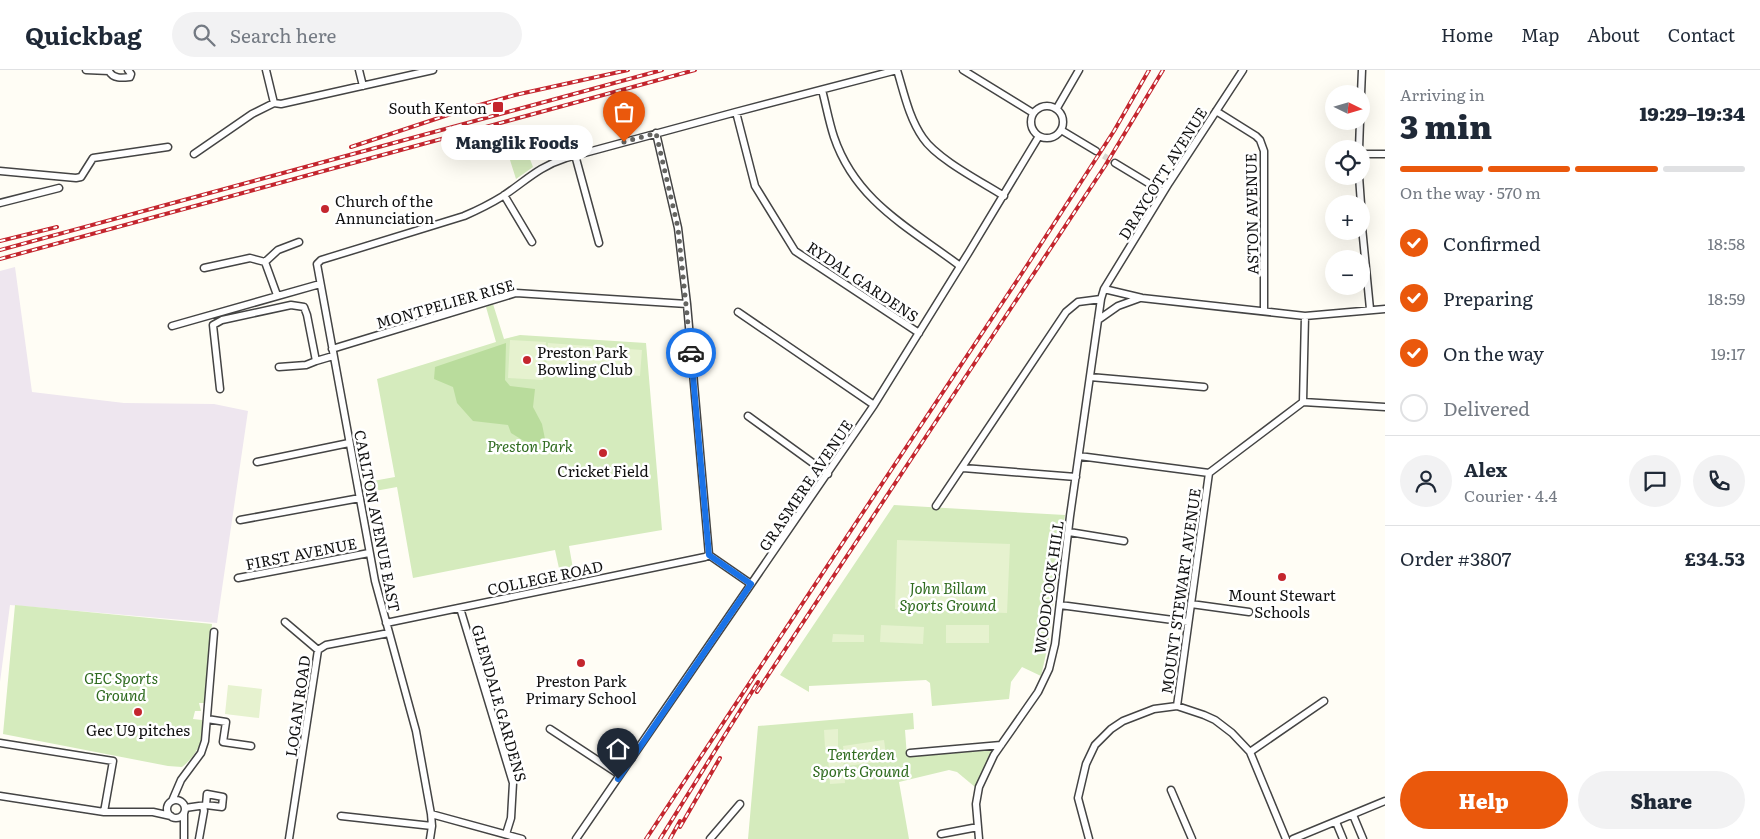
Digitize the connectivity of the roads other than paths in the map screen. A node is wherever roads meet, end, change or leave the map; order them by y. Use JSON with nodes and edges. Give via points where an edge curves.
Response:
{"nodes":[{"id":1,"x":86,"y":70,"type":"edge"},
{"id":2,"x":128,"y":70,"type":"edge"},
{"id":3,"x":266,"y":70,"type":"edge"},
{"id":4,"x":359,"y":70,"type":"edge"},
{"id":5,"x":433,"y":70,"type":"edge"},
{"id":6,"x":897,"y":70,"type":"edge"},
{"id":7,"x":963,"y":70,"type":"edge"},
{"id":8,"x":1079,"y":70,"type":"edge"},
{"id":9,"x":1243,"y":70,"type":"edge"},
{"id":10,"x":1362,"y":70,"type":"edge"},
{"id":11,"x":110,"y":71,"type":"edge"},
{"id":12,"x":1361,"y":85,"type":"edge"},
{"id":13,"x":363,"y":86,"type":"junction"},
{"id":14,"x":822,"y":90,"type":"junction"},
{"id":15,"x":274,"y":103,"type":"junction"},
{"id":16,"x":1057,"y":108,"type":"junction"},
{"id":17,"x":1216,"y":111,"type":"junction"},
{"id":18,"x":736,"y":112,"type":"junction"},
{"id":19,"x":1033,"y":113,"type":"junction"},
{"id":20,"x":1061,"y":130,"type":"junction"},
{"id":21,"x":656,"y":133,"type":"junction"},
{"id":22,"x":1039,"y":136,"type":"junction"},
{"id":23,"x":168,"y":147,"type":"dead end"},
{"id":24,"x":1096,"y":151,"type":"tunnel mouth"},
{"id":25,"x":194,"y":154,"type":"dead end"},
{"id":26,"x":1370,"y":154,"type":"edge"},
{"id":27,"x":1385,"y":154,"type":"edge"},
{"id":28,"x":575,"y":155,"type":"junction"},
{"id":29,"x":1115,"y":163,"type":"tunnel mouth"},
{"id":30,"x":0,"y":171,"type":"edge"},
{"id":31,"x":59,"y":188,"type":"dead end"},
{"id":32,"x":1163,"y":192,"type":"junction"},
{"id":33,"x":504,"y":195,"type":"junction"},
{"id":34,"x":1004,"y":196,"type":"junction"},
{"id":35,"x":0,"y":203,"type":"edge"},
{"id":36,"x":1363,"y":240,"type":"edge"},
{"id":37,"x":299,"y":242,"type":"dead end"},
{"id":38,"x":532,"y":242,"type":"dead end"},
{"id":39,"x":599,"y":243,"type":"dead end"},
{"id":40,"x":266,"y":262,"type":"junction"},
{"id":41,"x":960,"y":266,"type":"junction"},
{"id":42,"x":204,"y":268,"type":"dead end"},
{"id":43,"x":320,"y":284,"type":"junction"},
{"id":44,"x":1104,"y":289,"type":"junction"},
{"id":45,"x":277,"y":295,"type":"junction"},
{"id":46,"x":1142,"y":298,"type":"junction"},
{"id":47,"x":1101,"y":299,"type":"junction"},
{"id":48,"x":687,"y":304,"type":"junction"},
{"id":49,"x":1385,"y":308,"type":"edge"},
{"id":50,"x":1370,"y":309,"type":"junction"},
{"id":51,"x":1264,"y":311,"type":"junction"},
{"id":52,"x":738,"y":312,"type":"dead end"},
{"id":53,"x":1305,"y":316,"type":"junction"},
{"id":54,"x":1098,"y":320,"type":"junction"},
{"id":55,"x":172,"y":326,"type":"dead end"},
{"id":56,"x":919,"y":333,"type":"junction"},
{"id":57,"x":332,"y":352,"type":"junction"},
{"id":58,"x":316,"y":360,"type":"junction"},
{"id":59,"x":279,"y":367,"type":"dead end"},
{"id":60,"x":1090,"y":378,"type":"junction"},
{"id":61,"x":1204,"y":388,"type":"dead end"},
{"id":62,"x":220,"y":390,"type":"dead end"},
{"id":63,"x":1303,"y":402,"type":"junction"},
{"id":64,"x":874,"y":406,"type":"junction"},
{"id":65,"x":1385,"y":407,"type":"edge"},
{"id":66,"x":748,"y":416,"type":"dead end"},
{"id":67,"x":349,"y":442,"type":"junction"},
{"id":68,"x":1079,"y":456,"type":"junction"},
{"id":69,"x":256,"y":462,"type":"dead end"},
{"id":70,"x":963,"y":468,"type":"junction"},
{"id":71,"x":1209,"y":473,"type":"junction"},
{"id":72,"x":828,"y":474,"type":"junction"},
{"id":73,"x":1076,"y":477,"type":"junction"},
{"id":74,"x":360,"y":498,"type":"junction"},
{"id":75,"x":936,"y":506,"type":"dead end"},
{"id":76,"x":240,"y":520,"type":"dead end"},
{"id":77,"x":1069,"y":532,"type":"junction"},
{"id":78,"x":1124,"y":541,"type":"dead end"},
{"id":79,"x":369,"y":553,"type":"junction"},
{"id":80,"x":709,"y":555,"type":"junction"},
{"id":81,"x":238,"y":578,"type":"dead end"},
{"id":82,"x":751,"y":584,"type":"junction"},
{"id":83,"x":1191,"y":604,"type":"junction"},
{"id":84,"x":1060,"y":605,"type":"junction"},
{"id":85,"x":460,"y":608,"type":"junction"},
{"id":86,"x":1249,"y":612,"type":"dead end"},
{"id":87,"x":285,"y":622,"type":"dead end"},
{"id":88,"x":1188,"y":622,"type":"junction"},
{"id":89,"x":386,"y":623,"type":"junction"},
{"id":90,"x":214,"y":632,"type":"dead end"},
{"id":91,"x":389,"y":633,"type":"junction"},
{"id":92,"x":318,"y":650,"type":"junction"},
{"id":93,"x":1324,"y":701,"type":"dead end"},
{"id":94,"x":1177,"y":706,"type":"junction"},
{"id":95,"x":207,"y":719,"type":"junction"},
{"id":96,"x":550,"y":729,"type":"dead end"},
{"id":97,"x":0,"y":742,"type":"edge"},
{"id":98,"x":1001,"y":744,"type":"junction"},
{"id":99,"x":251,"y":746,"type":"dead end"},
{"id":100,"x":1250,"y":752,"type":"junction"},
{"id":101,"x":910,"y":753,"type":"dead end"},
{"id":102,"x":620,"y":775,"type":"junction"},
{"id":103,"x":178,"y":785,"type":"junction"},
{"id":104,"x":1171,"y":790,"type":"dead end"},
{"id":105,"x":0,"y":796,"type":"edge"},
{"id":106,"x":1385,"y":801,"type":"edge"},
{"id":107,"x":170,"y":804,"type":"junction"},
{"id":108,"x":740,"y":804,"type":"dead end"},
{"id":109,"x":183,"y":808,"type":"junction"},
{"id":110,"x":104,"y":812,"type":"junction"},
{"id":111,"x":153,"y":812,"type":"junction"},
{"id":112,"x":431,"y":814,"type":"junction"},
{"id":113,"x":1353,"y":815,"type":"junction"},
{"id":114,"x":341,"y":816,"type":"dead end"},
{"id":115,"x":173,"y":817,"type":"junction"},
{"id":116,"x":1336,"y":822,"type":"junction"},
{"id":117,"x":432,"y":826,"type":"junction"},
{"id":118,"x":978,"y":827,"type":"junction"},
{"id":119,"x":184,"y":829,"type":"junction"},
{"id":120,"x":506,"y":834,"type":"junction"},
{"id":121,"x":941,"y":834,"type":"dead end"},
{"id":122,"x":184,"y":839,"type":"edge"},
{"id":123,"x":200,"y":839,"type":"edge"},
{"id":124,"x":290,"y":839,"type":"edge"},
{"id":125,"x":430,"y":839,"type":"edge"},
{"id":126,"x":522,"y":839,"type":"edge"},
{"id":127,"x":576,"y":839,"type":"edge"},
{"id":128,"x":710,"y":839,"type":"edge"},
{"id":129,"x":979,"y":839,"type":"edge"},
{"id":130,"x":1089,"y":839,"type":"edge"},
{"id":131,"x":1192,"y":839,"type":"edge"},
{"id":132,"x":1286,"y":839,"type":"edge"},
{"id":133,"x":1293,"y":839,"type":"edge"},
{"id":134,"x":1343,"y":839,"type":"edge"},
{"id":135,"x":1363,"y":839,"type":"edge"}],
"edges":[{"from":1,"to":11,"type":"street"},
{"from":2,"to":11,"type":"street","via":[[130,77],[121,78],[112,76]]},
{"from":3,"to":15,"type":"street"},
{"from":4,"to":13,"type":"street"},
{"from":5,"to":13,"type":"street"},
{"from":6,"to":14,"type":"street"},
{"from":6,"to":34,"type":"street","via":[[910,113],[923,140],[957,167]]},
{"from":7,"to":19,"type":"street"},
{"from":8,"to":16,"type":"street"},
{"from":9,"to":17,"type":"street","name":"DRAYCOTT AVENUE"},
{"from":10,"to":12,"type":"street"},
{"from":13,"to":15,"type":"street"},
{"from":14,"to":18,"type":"street"},
{"from":14,"to":41,"type":"street","via":[[835,138],[852,174],[864,190],[882,209]]},
{"from":15,"to":25,"type":"street","via":[[252,114]]},
{"from":16,"to":19,"type":"street","via":[[1042,106]]},
{"from":16,"to":20,"type":"street","via":[[1063,117]]},
{"from":17,"to":32,"type":"street","name":"DRAYCOTT AVENUE"},
{"from":17,"to":51,"type":"street","name":"ASTON AVENUE","via":[[1256,136],[1264,151]]},
{"from":18,"to":21,"type":"street"},
{"from":18,"to":56,"type":"street","name":"RYDAL GARDENS","via":[[755,186],[796,251]]},
{"from":19,"to":22,"type":"street","via":[[1030,122]]},
{"from":20,"to":22,"type":"street","via":[[1052,137]]},
{"from":20,"to":24,"type":"street"},
{"from":21,"to":28,"type":"street"},
{"from":21,"to":48,"type":"street","via":[[678,228]]},
{"from":22,"to":34,"type":"street","name":"GRASMERE AVENUE"},
{"from":23,"to":30,"type":"street","via":[[93,158],[81,176],[76,178]]},
{"from":26,"to":27,"type":"street"},
{"from":28,"to":33,"type":"street","via":[[543,167]]},
{"from":28,"to":39,"type":"street"},
{"from":29,"to":32,"type":"street"},
{"from":31,"to":35,"type":"street"},
{"from":32,"to":44,"type":"street","name":"DRAYCOTT AVENUE"},
{"from":33,"to":38,"type":"street"},
{"from":33,"to":43,"type":"street","name":"CARLTON AVENUE EAST","via":[[464,216],[319,261]]},
{"from":34,"to":41,"type":"street","name":"GRASMERE AVENUE"},
{"from":36,"to":50,"type":"street"},
{"from":37,"to":40,"type":"street","via":[[278,250]]},
{"from":40,"to":42,"type":"street","via":[[250,258]]},
{"from":40,"to":45,"type":"street"},
{"from":41,"to":56,"type":"street","name":"GRASMERE AVENUE"},
{"from":43,"to":45,"type":"street"},
{"from":43,"to":57,"type":"street","name":"CARLTON AVENUE EAST"},
{"from":44,"to":46,"type":"street"},
{"from":44,"to":47,"type":"street","name":"WOODCOCK HILL"},
{"from":45,"to":55,"type":"street"},
{"from":46,"to":51,"type":"street"},
{"from":46,"to":54,"type":"street","via":[[1118,306]]},
{"from":47,"to":54,"type":"street","name":"WOODCOCK HILL"},
{"from":47,"to":70,"type":"street","via":[[1078,302],[1066,312]]},
{"from":48,"to":57,"type":"street","name":"MONTPELIER RISE","via":[[516,293]]},
{"from":48,"to":80,"type":"street"},
{"from":49,"to":50,"type":"street"},
{"from":50,"to":53,"type":"street"},
{"from":51,"to":53,"type":"street"},
{"from":52,"to":64,"type":"street"},
{"from":53,"to":63,"type":"street"},
{"from":54,"to":60,"type":"street","name":"WOODCOCK HILL"},
{"from":56,"to":64,"type":"street","name":"GRASMERE AVENUE"},
{"from":57,"to":58,"type":"street","name":"MONTPELIER RISE"},
{"from":57,"to":67,"type":"street","name":"CARLTON AVENUE EAST"},
{"from":58,"to":59,"type":"street","name":"MONTPELIER RISE","via":[[306,365]]},
{"from":58,"to":62,"type":"street","via":[[304,308],[291,305],[222,320],[213,325]]},
{"from":60,"to":61,"type":"street"},
{"from":60,"to":68,"type":"street","name":"WOODCOCK HILL"},
{"from":63,"to":65,"type":"street"},
{"from":63,"to":71,"type":"street","name":"MOUNT STEWART AVENUE"},
{"from":64,"to":72,"type":"street","name":"GRASMERE AVENUE"},
{"from":66,"to":72,"type":"street"},
{"from":67,"to":69,"type":"street"},
{"from":67,"to":74,"type":"street","name":"CARLTON AVENUE EAST"},
{"from":68,"to":71,"type":"street"},
{"from":68,"to":73,"type":"street","name":"WOODCOCK HILL"},
{"from":70,"to":73,"type":"street"},
{"from":70,"to":75,"type":"street"},
{"from":71,"to":83,"type":"street","name":"MOUNT STEWART AVENUE"},
{"from":72,"to":82,"type":"street","name":"GRASMERE AVENUE"},
{"from":73,"to":77,"type":"street","name":"WOODCOCK HILL"},
{"from":74,"to":76,"type":"street"},
{"from":74,"to":79,"type":"street","name":"CARLTON AVENUE EAST"},
{"from":77,"to":78,"type":"street"},
{"from":77,"to":84,"type":"street","name":"WOODCOCK HILL"},
{"from":79,"to":81,"type":"street","name":"FIRST AVENUE"},
{"from":79,"to":89,"type":"street","name":"CARLTON AVENUE EAST"},
{"from":80,"to":82,"type":"street"},
{"from":80,"to":85,"type":"street","name":"COLLEGE ROAD"},
{"from":82,"to":102,"type":"street","name":"GRASMERE AVENUE"},
{"from":83,"to":86,"type":"street"},
{"from":83,"to":88,"type":"street","name":"MOUNT STEWART AVENUE"},
{"from":84,"to":88,"type":"street"},
{"from":84,"to":98,"type":"street","name":"WOODCOCK HILL","via":[[1049,669],[1038,692]]},
{"from":85,"to":89,"type":"street","name":"COLLEGE ROAD"},
{"from":85,"to":120,"type":"street","name":"GLENDALE GARDENS","via":[[512,783],[511,818]]},
{"from":87,"to":92,"type":"street"},
{"from":88,"to":94,"type":"street","name":"MOUNT STEWART AVENUE"},
{"from":89,"to":91,"type":"street","name":"CARLTON AVENUE EAST"},
{"from":90,"to":95,"type":"street"},
{"from":91,"to":92,"type":"street","name":"LOGAN ROAD","via":[[326,645]]},
{"from":91,"to":112,"type":"street","name":"CARLTON AVENUE EAST","via":[[416,731]]},
{"from":92,"to":124,"type":"street","name":"LOGAN ROAD"},
{"from":93,"to":100,"type":"street"},
{"from":94,"to":100,"type":"street","via":[[1215,720]]},
{"from":94,"to":130,"type":"street","via":[[1154,709],[1123,721],[1095,745],[1086,764],[1078,798]]},
{"from":95,"to":99,"type":"street","via":[[226,722],[223,742]]},
{"from":95,"to":103,"type":"street","via":[[200,753]]},
{"from":96,"to":102,"type":"street"},
{"from":97,"to":110,"type":"street","via":[[113,761]]},
{"from":98,"to":101,"type":"street"},
{"from":98,"to":118,"type":"street","name":"WOODCOCK HILL","via":[[979,787],[976,804]]},
{"from":100,"to":132,"type":"street"},
{"from":102,"to":127,"type":"street","name":"GRASMERE AVENUE"},
{"from":103,"to":107,"type":"street"},
{"from":103,"to":109,"type":"street"},
{"from":104,"to":131,"type":"street"},
{"from":105,"to":110,"type":"street"},
{"from":106,"to":113,"type":"street"},
{"from":107,"to":109,"type":"street","via":[[177,800]]},
{"from":107,"to":111,"type":"street"},
{"from":107,"to":115,"type":"street","via":[[168,811]]},
{"from":108,"to":128,"type":"street"},
{"from":109,"to":115,"type":"street","via":[[180,817]]},
{"from":109,"to":119,"type":"street"},
{"from":109,"to":123,"type":"street","via":[[204,806]]},
{"from":110,"to":111,"type":"street"},
{"from":111,"to":115,"type":"street"},
{"from":112,"to":117,"type":"street","name":"CARLTON AVENUE EAST"},
{"from":112,"to":120,"type":"street"},
{"from":113,"to":116,"type":"street"},
{"from":113,"to":135,"type":"street"},
{"from":114,"to":117,"type":"street"},
{"from":115,"to":119,"type":"street"},
{"from":116,"to":133,"type":"street"},
{"from":116,"to":134,"type":"street"},
{"from":117,"to":125,"type":"street","name":"CARLTON AVENUE EAST"},
{"from":118,"to":121,"type":"street"},
{"from":118,"to":129,"type":"street","name":"WOODCOCK HILL"},
{"from":119,"to":122,"type":"street"},
{"from":120,"to":126,"type":"street"}]}
